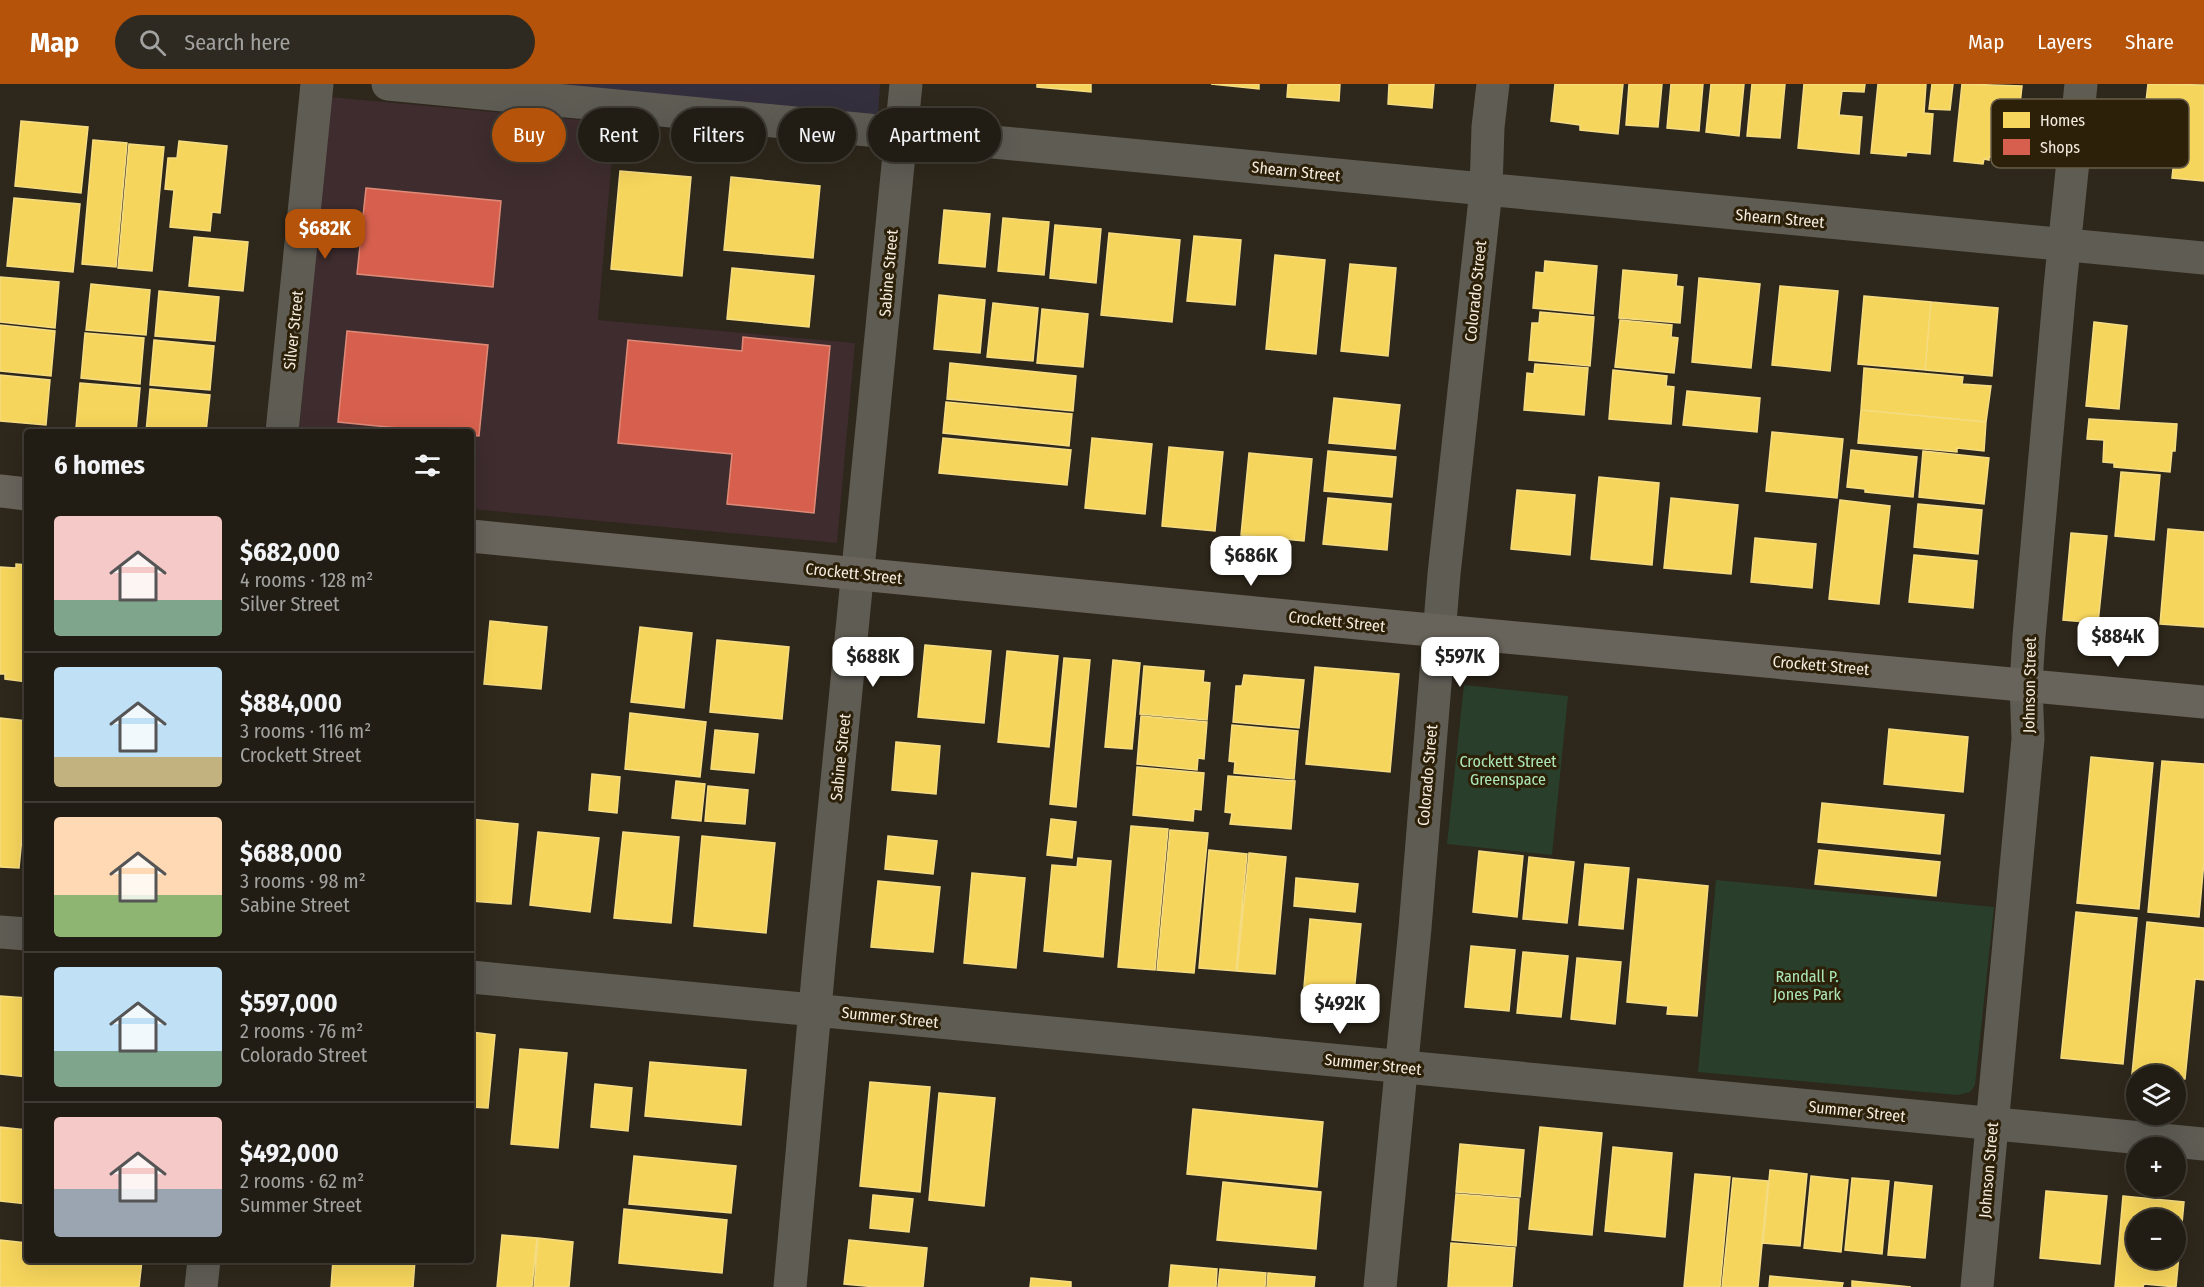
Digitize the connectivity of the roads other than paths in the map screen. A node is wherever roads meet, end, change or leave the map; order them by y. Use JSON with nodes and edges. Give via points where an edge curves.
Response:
{"nodes":[{"id":1,"x":317,"y":84,"type":"edge"},
{"id":2,"x":388,"y":84,"type":"edge"},
{"id":3,"x":906,"y":84,"type":"edge"},
{"id":4,"x":1493,"y":84,"type":"edge"},
{"id":5,"x":2081,"y":84,"type":"edge"},
{"id":6,"x":2080,"y":99,"type":"edge"},
{"id":7,"x":904,"y":108,"type":"edge"},
{"id":8,"x":868,"y":131,"type":"edge"},
{"id":9,"x":1001,"y":144,"type":"edge"},
{"id":10,"x":898,"y":162,"type":"edge"},
{"id":11,"x":2073,"y":168,"type":"edge"},
{"id":12,"x":1486,"y":190,"type":"junction"},
{"id":13,"x":2065,"y":245,"type":"junction"},
{"id":14,"x":2204,"y":258,"type":"edge"},
{"id":15,"x":282,"y":429,"type":"edge"},
{"id":16,"x":0,"y":491,"type":"edge"},
{"id":17,"x":24,"y":494,"type":"edge"},
{"id":18,"x":474,"y":536,"type":"edge"},
{"id":19,"x":859,"y":574,"type":"junction"},
{"id":20,"x":1439,"y":630,"type":"junction"},
{"id":21,"x":2026,"y":684,"type":"junction"},
{"id":22,"x":2204,"y":702,"type":"edge"},
{"id":23,"x":0,"y":932,"type":"edge"},
{"id":24,"x":24,"y":934,"type":"edge"},
{"id":25,"x":474,"y":977,"type":"edge"},
{"id":26,"x":816,"y":1010,"type":"junction"},
{"id":27,"x":1401,"y":1067,"type":"junction"},
{"id":28,"x":1993,"y":1123,"type":"junction"},
{"id":29,"x":2204,"y":1144,"type":"edge"},
{"id":30,"x":204,"y":1263,"type":"edge"},
{"id":31,"x":201,"y":1287,"type":"edge"},
{"id":32,"x":790,"y":1287,"type":"edge"},
{"id":33,"x":1380,"y":1287,"type":"edge"},
{"id":34,"x":1977,"y":1287,"type":"edge"}],
"edges":[{"from":1,"to":15,"type":"street","name":"Silver Street"},
{"from":2,"to":8,"type":"street","name":"Shearn Street"},
{"from":3,"to":7,"type":"street","name":"Sabine Street"},
{"from":4,"to":12,"type":"street","name":"Colorado Street"},
{"from":5,"to":6,"type":"street","name":"Johnson Street"},
{"from":9,"to":12,"type":"street","name":"Shearn Street"},
{"from":10,"to":19,"type":"street","name":"Sabine Street"},
{"from":11,"to":13,"type":"street","name":"Johnson Street"},
{"from":12,"to":13,"type":"street","name":"Shearn Street"},
{"from":12,"to":20,"type":"street","name":"Colorado Street"},
{"from":13,"to":14,"type":"street","name":"Shearn Street"},
{"from":13,"to":21,"type":"street","name":"Johnson Street"},
{"from":16,"to":17,"type":"main road"},
{"from":18,"to":19,"type":"main road","name":"Crockett Street"},
{"from":19,"to":20,"type":"main road","name":"Crockett Street"},
{"from":19,"to":26,"type":"street","name":"Sabine Street"},
{"from":20,"to":21,"type":"main road","name":"Crockett Street"},
{"from":20,"to":27,"type":"street","name":"Colorado Street"},
{"from":21,"to":22,"type":"main road","name":"Crockett Street"},
{"from":21,"to":28,"type":"street","name":"Johnson Street","via":[[2028,739]]},
{"from":23,"to":24,"type":"street"},
{"from":25,"to":26,"type":"street","name":"Summer Street"},
{"from":26,"to":27,"type":"street","name":"Summer Street"},
{"from":26,"to":32,"type":"street","name":"Sabine Street"},
{"from":27,"to":28,"type":"street","name":"Summer Street"},
{"from":27,"to":33,"type":"street","name":"Colorado Street"},
{"from":28,"to":29,"type":"street","name":"Summer Street"},
{"from":28,"to":34,"type":"street","name":"Johnson Street"},
{"from":30,"to":31,"type":"street"}]}
